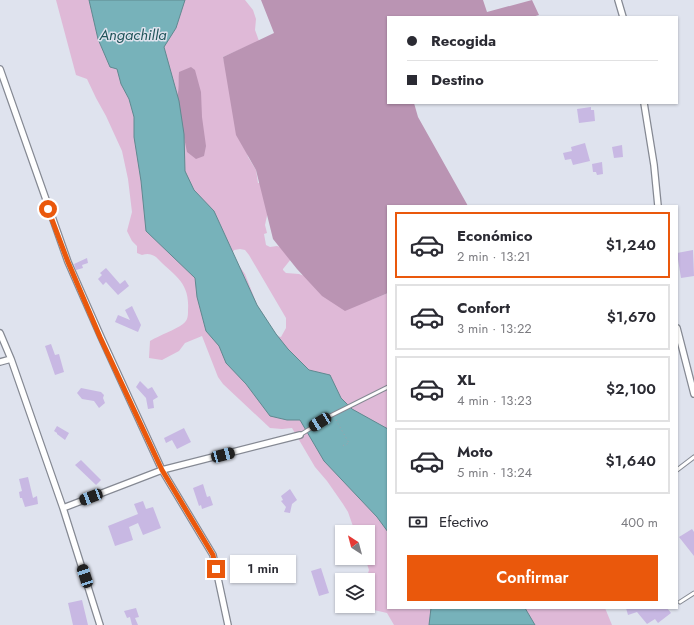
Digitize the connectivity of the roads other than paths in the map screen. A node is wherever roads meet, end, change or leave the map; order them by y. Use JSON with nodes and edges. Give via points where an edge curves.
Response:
{"nodes":[{"id":1,"x":618,"y":0,"type":"edge"},
{"id":2,"x":623,"y":16,"type":"edge"},
{"id":3,"x":0,"y":69,"type":"edge"},
{"id":4,"x":644,"y":104,"type":"edge"},
{"id":5,"x":658,"y":205,"type":"edge"},
{"id":6,"x":678,"y":332,"type":"edge"},
{"id":7,"x":0,"y":333,"type":"edge"},
{"id":8,"x":11,"y":359,"type":"junction"},
{"id":9,"x":0,"y":362,"type":"edge"},
{"id":10,"x":387,"y":387,"type":"edge"},
{"id":11,"x":694,"y":394,"type":"edge"},
{"id":12,"x":300,"y":435,"type":"joint"},
{"id":13,"x":694,"y":458,"type":"edge"},
{"id":14,"x":678,"y":469,"type":"edge"},
{"id":15,"x":162,"y":470,"type":"junction"},
{"id":16,"x":63,"y":508,"type":"junction"},
{"id":17,"x":694,"y":593,"type":"edge"},
{"id":18,"x":680,"y":602,"type":"dead end"},
{"id":19,"x":100,"y":625,"type":"edge"},
{"id":20,"x":228,"y":625,"type":"edge"}],
"edges":[{"from":1,"to":2,"type":"street"},
{"from":3,"to":15,"type":"street","via":[[68,262]]},
{"from":4,"to":5,"type":"street"},
{"from":6,"to":11,"type":"street"},
{"from":7,"to":8,"type":"street"},
{"from":8,"to":9,"type":"street"},
{"from":8,"to":16,"type":"street"},
{"from":10,"to":12,"type":"lane","via":[[333,414]]},
{"from":12,"to":15,"type":"street"},
{"from":13,"to":14,"type":"lane"},
{"from":15,"to":16,"type":"street"},
{"from":15,"to":20,"type":"street","via":[[213,555]]},
{"from":16,"to":19,"type":"street"},
{"from":17,"to":18,"type":"lane"}]}
